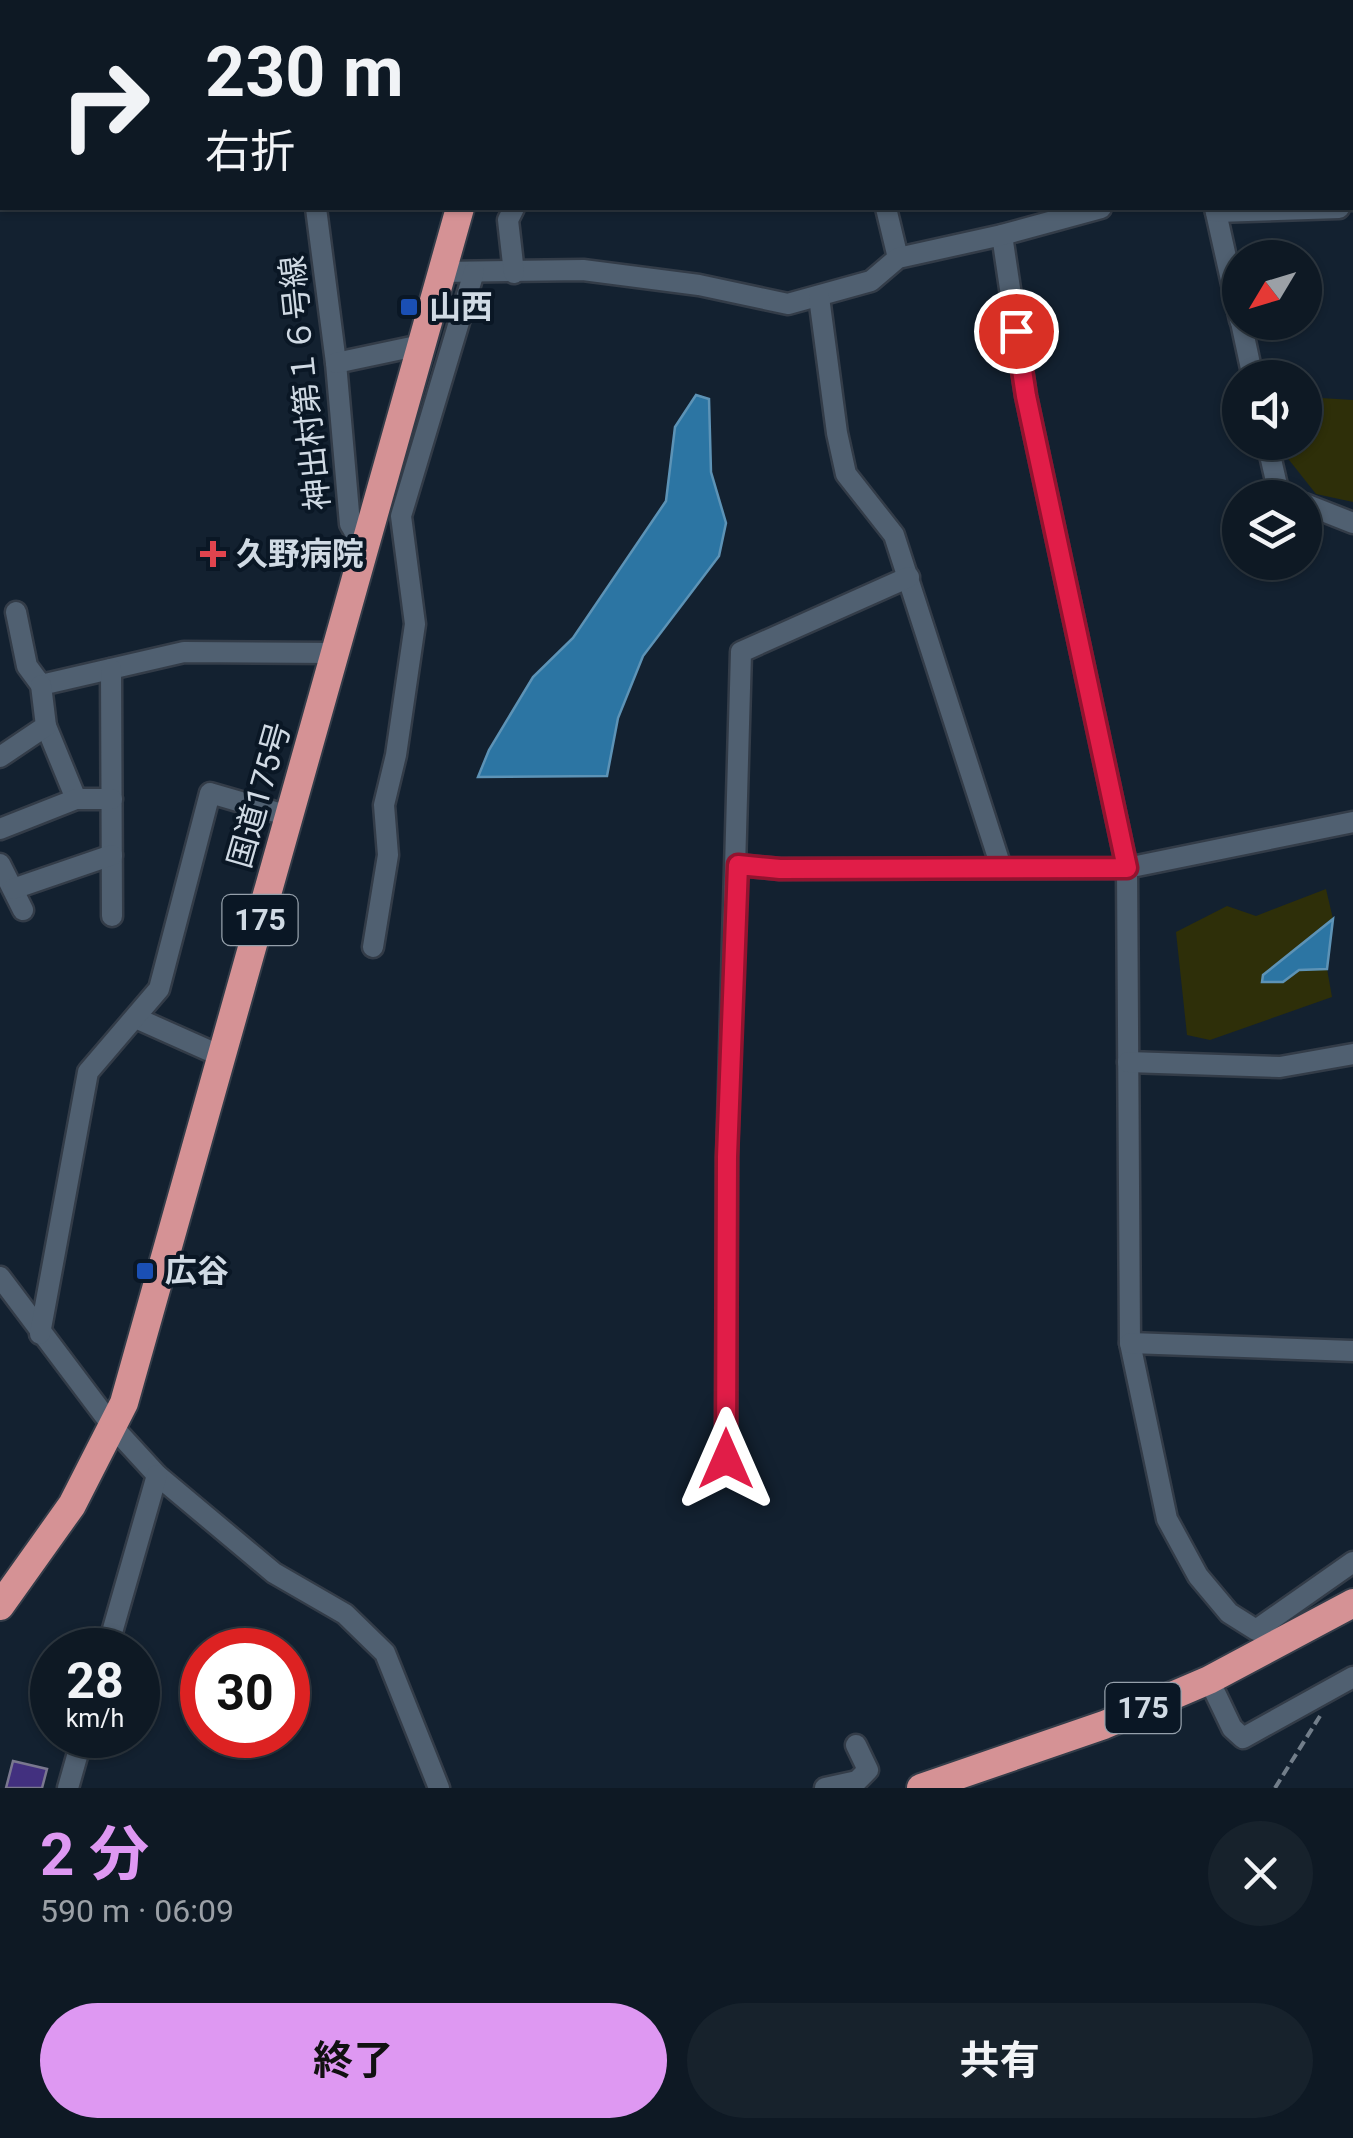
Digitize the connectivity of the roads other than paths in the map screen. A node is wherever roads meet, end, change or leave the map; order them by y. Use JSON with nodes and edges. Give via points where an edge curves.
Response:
{"nodes":[{"id":1,"x":316,"y":210,"type":"edge"},
{"id":2,"x":459,"y":210,"type":"edge"},
{"id":3,"x":513,"y":210,"type":"edge"},
{"id":4,"x":886,"y":210,"type":"edge"},
{"id":5,"x":1095,"y":210,"type":"edge"},
{"id":6,"x":1215,"y":210,"type":"edge"},
{"id":7,"x":1002,"y":235,"type":"junction"},
{"id":8,"x":1222,"y":241,"type":"edge"},
{"id":9,"x":898,"y":258,"type":"junction"},
{"id":10,"x":442,"y":272,"type":"junction"},
{"id":11,"x":474,"y":272,"type":"junction"},
{"id":12,"x":514,"y":273,"type":"junction"},
{"id":13,"x":818,"y":297,"type":"junction"},
{"id":14,"x":421,"y":346,"type":"junction"},
{"id":15,"x":336,"y":362,"type":"junction"},
{"id":16,"x":1322,"y":511,"type":"edge"},
{"id":17,"x":1353,"y":523,"type":"edge"},
{"id":18,"x":364,"y":548,"type":"junction"},
{"id":19,"x":909,"y":578,"type":"junction"},
{"id":20,"x":16,"y":612,"type":"dead end"},
{"id":21,"x":336,"y":653,"type":"junction"},
{"id":22,"x":111,"y":669,"type":"junction"},
{"id":23,"x":41,"y":685,"type":"junction"},
{"id":24,"x":46,"y":726,"type":"junction"},
{"id":25,"x":0,"y":758,"type":"edge"},
{"id":26,"x":76,"y":799,"type":"junction"},
{"id":27,"x":112,"y":799,"type":"junction"},
{"id":28,"x":290,"y":816,"type":"junction"},
{"id":29,"x":1353,"y":822,"type":"edge"},
{"id":30,"x":0,"y":829,"type":"edge"},
{"id":31,"x":112,"y":855,"type":"junction"},
{"id":32,"x":0,"y":864,"type":"edge"},
{"id":33,"x":738,"y":865,"type":"junction"},
{"id":34,"x":1001,"y":868,"type":"junction"},
{"id":35,"x":1127,"y":868,"type":"junction"},
{"id":36,"x":12,"y":889,"type":"junction"},
{"id":37,"x":23,"y":910,"type":"dead end"},
{"id":38,"x":112,"y":916,"type":"dead end"},
{"id":39,"x":373,"y":947,"type":"dead end"},
{"id":40,"x":136,"y":1018,"type":"junction"},
{"id":41,"x":1353,"y":1054,"type":"edge"},
{"id":42,"x":222,"y":1056,"type":"junction"},
{"id":43,"x":1128,"y":1062,"type":"junction"},
{"id":44,"x":0,"y":1277,"type":"edge"},
{"id":45,"x":0,"y":1304,"type":"edge"},
{"id":46,"x":35,"y":1327,"type":"junction"},
{"id":47,"x":1130,"y":1343,"type":"junction"},
{"id":48,"x":1353,"y":1351,"type":"edge"},
{"id":49,"x":114,"y":1427,"type":"junction"},
{"id":50,"x":726,"y":1459,"type":"dead end"},
{"id":51,"x":158,"y":1475,"type":"junction"},
{"id":52,"x":1353,"y":1562,"type":"edge"},
{"id":53,"x":1353,"y":1603,"type":"edge"},
{"id":54,"x":0,"y":1606,"type":"edge"},
{"id":55,"x":113,"y":1628,"type":"edge"},
{"id":56,"x":1260,"y":1641,"type":"junction"},
{"id":57,"x":1347,"y":1679,"type":"edge"},
{"id":58,"x":1209,"y":1680,"type":"junction"},
{"id":59,"x":856,"y":1745,"type":"dead end"},
{"id":60,"x":76,"y":1758,"type":"edge"},
{"id":61,"x":68,"y":1788,"type":"edge"},
{"id":62,"x":437,"y":1788,"type":"edge"},
{"id":63,"x":825,"y":1788,"type":"edge"},
{"id":64,"x":921,"y":1788,"type":"edge"}],
"edges":[{"from":1,"to":15,"type":"street","name":"神出村第１６号線"},
{"from":2,"to":10,"type":"highway","name":"国道175号","number":"175"},
{"from":3,"to":12,"type":"street","via":[[508,220]]},
{"from":4,"to":9,"type":"street"},
{"from":5,"to":7,"type":"street"},
{"from":6,"to":8,"type":"street"},
{"from":7,"to":9,"type":"street"},
{"from":7,"to":35,"type":"street","via":[[1026,396]]},
{"from":9,"to":13,"type":"street","via":[[871,281]]},
{"from":10,"to":11,"type":"street"},
{"from":10,"to":14,"type":"highway","name":"国道175号","number":"175"},
{"from":11,"to":12,"type":"street"},
{"from":11,"to":39,"type":"street","via":[[401,516],[415,624],[384,805],[388,856]]},
{"from":12,"to":13,"type":"street","via":[[583,270],[788,304]]},
{"from":13,"to":19,"type":"street","via":[[846,474],[894,535]]},
{"from":14,"to":15,"type":"street"},
{"from":14,"to":18,"type":"highway","name":"国道175号","number":"175"},
{"from":15,"to":18,"type":"street","name":"神出村第１６号線","via":[[350,524]]},
{"from":16,"to":17,"type":"street"},
{"from":18,"to":21,"type":"highway","name":"国道175号","number":"175"},
{"from":19,"to":33,"type":"street","via":[[741,652]]},
{"from":19,"to":34,"type":"street"},
{"from":20,"to":23,"type":"street","via":[[27,666]]},
{"from":21,"to":22,"type":"street","via":[[184,652]]},
{"from":21,"to":28,"type":"highway","name":"国道175号","number":"175"},
{"from":22,"to":23,"type":"street"},
{"from":22,"to":27,"type":"street"},
{"from":23,"to":24,"type":"street"},
{"from":24,"to":25,"type":"street"},
{"from":24,"to":26,"type":"street"},
{"from":26,"to":27,"type":"street"},
{"from":26,"to":30,"type":"street"},
{"from":27,"to":31,"type":"street"},
{"from":28,"to":40,"type":"street","via":[[210,794],[158,988]]},
{"from":28,"to":42,"type":"highway","name":"国道175号","number":"175"},
{"from":29,"to":35,"type":"street"},
{"from":31,"to":36,"type":"street"},
{"from":31,"to":38,"type":"street"},
{"from":32,"to":36,"type":"street"},
{"from":33,"to":34,"type":"street"},
{"from":33,"to":50,"type":"street","via":[[727,1157]]},
{"from":34,"to":35,"type":"street"},
{"from":35,"to":43,"type":"street"},
{"from":36,"to":37,"type":"street"},
{"from":40,"to":42,"type":"street"},
{"from":40,"to":46,"type":"street","via":[[88,1072]]},
{"from":41,"to":43,"type":"street","via":[[1280,1067]]},
{"from":42,"to":49,"type":"highway","name":"国道175号","number":"175"},
{"from":43,"to":47,"type":"street"},
{"from":44,"to":46,"type":"street"},
{"from":45,"to":46,"type":"street"},
{"from":46,"to":49,"type":"street"},
{"from":47,"to":48,"type":"street"},
{"from":47,"to":56,"type":"street","via":[[1166,1519],[1198,1576]]},
{"from":49,"to":51,"type":"street"},
{"from":49,"to":54,"type":"highway","name":"国道175号","number":"175","via":[[72,1505]]},
{"from":51,"to":55,"type":"street"},
{"from":51,"to":62,"type":"street","via":[[274,1573],[345,1614],[384,1653]]},
{"from":52,"to":56,"type":"street"},
{"from":53,"to":56,"type":"highway","number":"175"},
{"from":56,"to":58,"type":"highway","number":"175"},
{"from":57,"to":58,"type":"street","via":[[1243,1738]]},
{"from":58,"to":64,"type":"highway","number":"175"},
{"from":59,"to":63,"type":"street","via":[[868,1770],[857,1781]]},
{"from":60,"to":61,"type":"street"}]}
